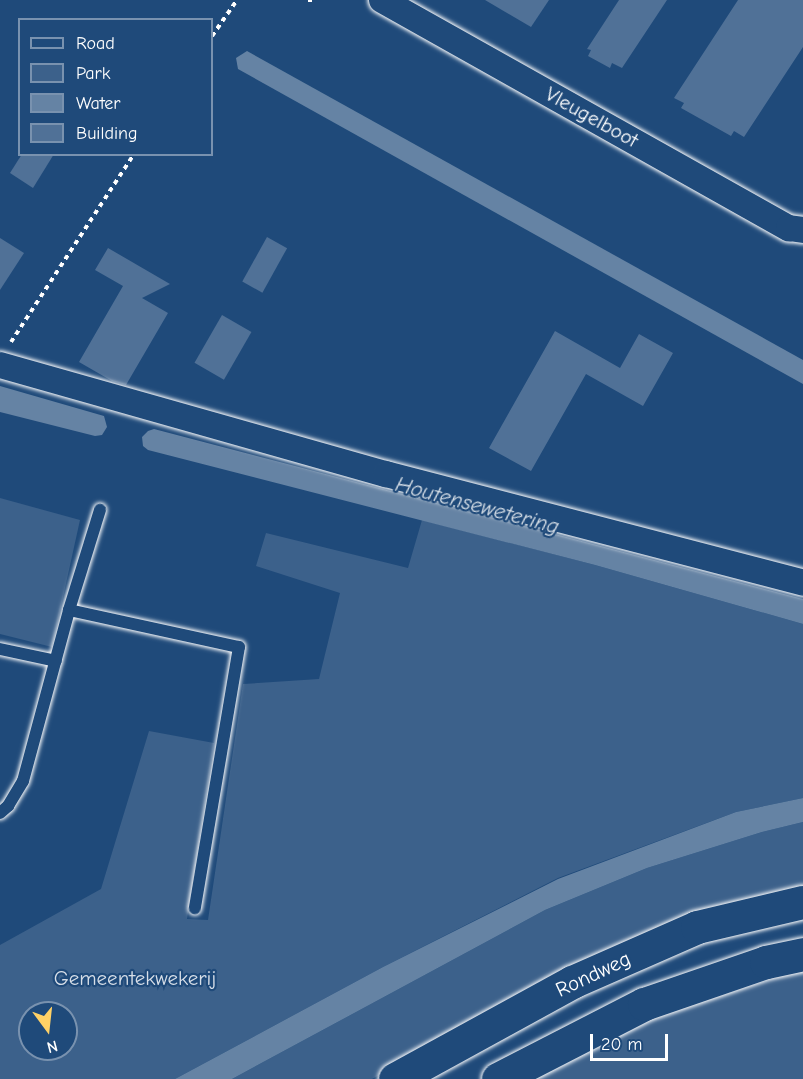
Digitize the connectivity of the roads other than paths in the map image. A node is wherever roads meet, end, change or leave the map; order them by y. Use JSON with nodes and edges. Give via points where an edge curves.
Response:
{"nodes":[{"id":1,"x":382,"y":0,"type":"edge"},
{"id":2,"x":803,"y":230,"type":"edge"},
{"id":3,"x":3,"y":357,"type":"edge"},
{"id":4,"x":100,"y":510,"type":"dead end"},
{"id":5,"x":803,"y":583,"type":"edge"},
{"id":6,"x":69,"y":610,"type":"junction"},
{"id":7,"x":0,"y":649,"type":"edge"},
{"id":8,"x":56,"y":661,"type":"junction"},
{"id":9,"x":0,"y":813,"type":"edge"},
{"id":10,"x":803,"y":902,"type":"edge"},
{"id":11,"x":195,"y":908,"type":"dead end"},
{"id":12,"x":803,"y":954,"type":"edge"},
{"id":13,"x":395,"y":1079,"type":"edge"},
{"id":14,"x":498,"y":1079,"type":"edge"}],
"edges":[{"from":1,"to":2,"type":"street","name":"Vleugelboot","via":[[789,228]]},
{"from":3,"to":5,"type":"street","via":[[386,474]]},
{"from":4,"to":6,"type":"lane"},
{"from":6,"to":8,"type":"lane"},
{"from":6,"to":11,"type":"lane","via":[[239,647]]},
{"from":7,"to":8,"type":"lane"},
{"from":8,"to":9,"type":"lane","via":[[23,781]]},
{"from":10,"to":13,"type":"main road","name":"Rondweg","via":[[687,932],[572,982]]},
{"from":12,"to":14,"type":"main road","via":[[766,962],[644,1004]]}]}
